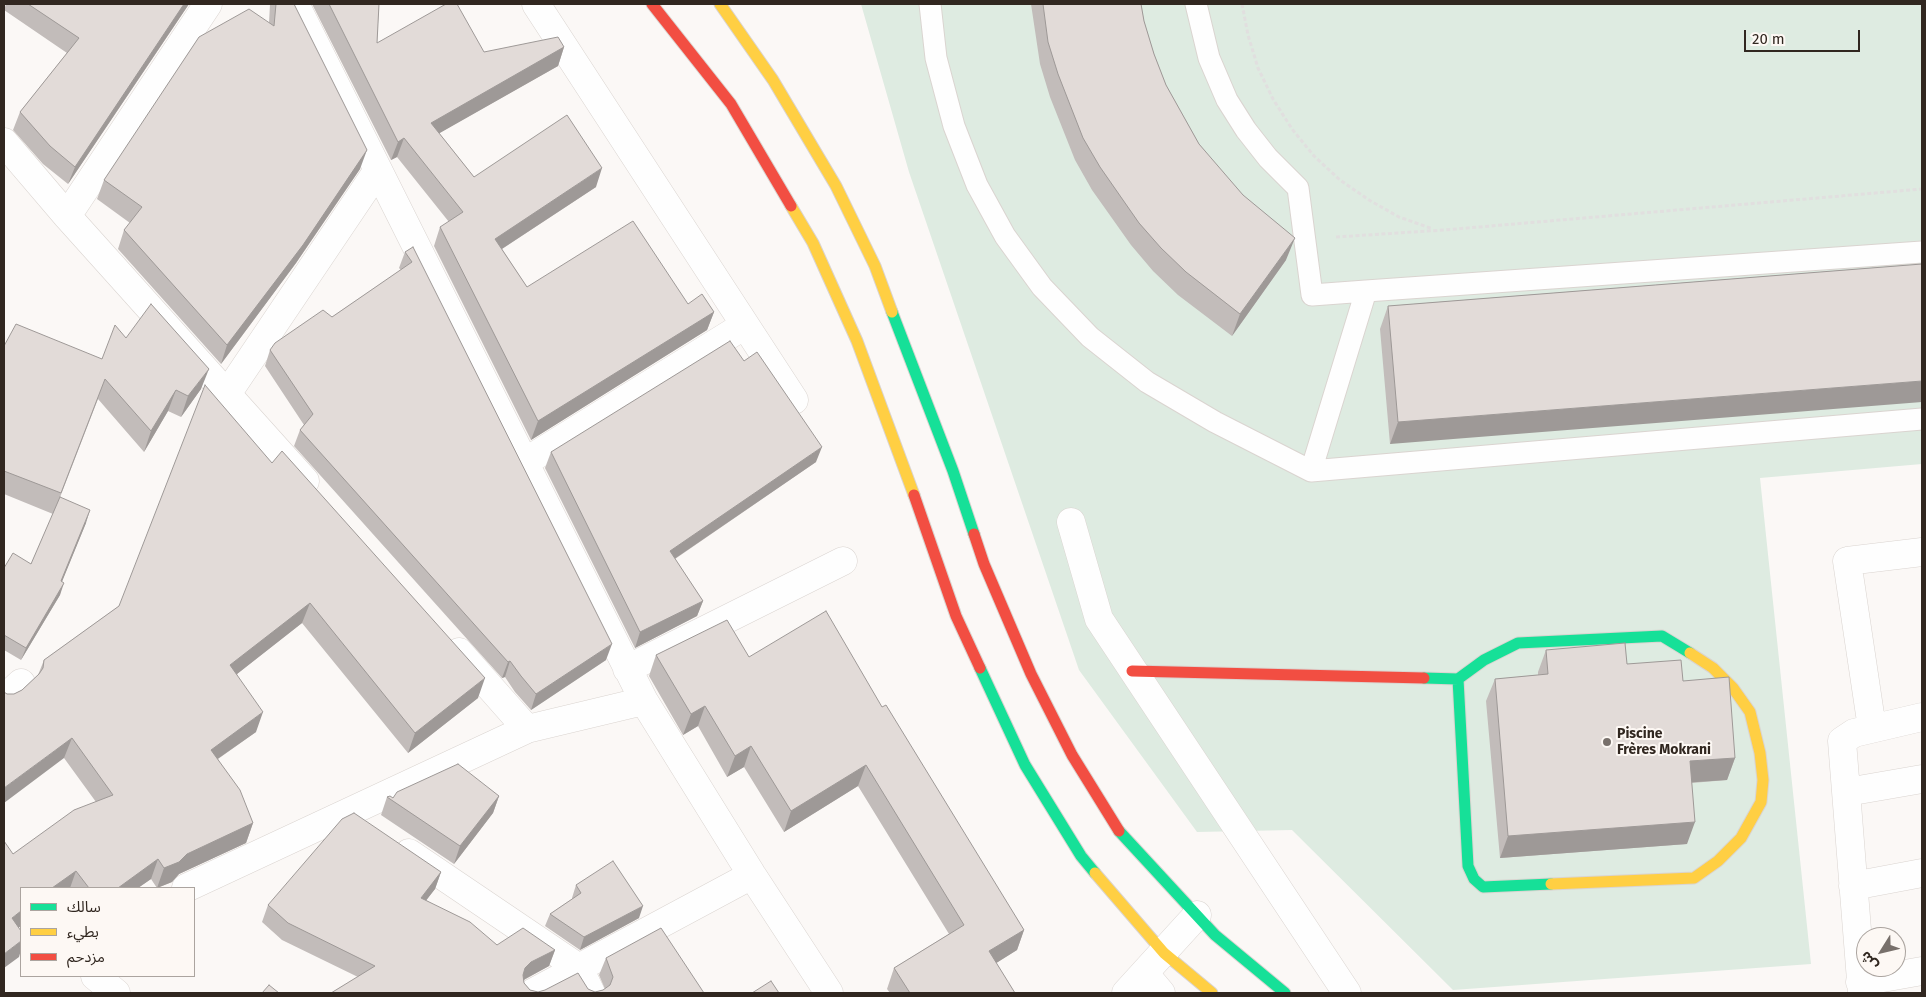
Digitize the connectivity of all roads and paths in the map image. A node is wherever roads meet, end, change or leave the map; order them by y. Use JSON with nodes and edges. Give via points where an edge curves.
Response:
{"nodes":[{"id":1,"x":208,"y":4,"type":"edge"},
{"id":2,"x":295,"y":4,"type":"edge"},
{"id":3,"x":536,"y":4,"type":"edge"},
{"id":4,"x":652,"y":4,"type":"edge"},
{"id":5,"x":720,"y":4,"type":"edge"},
{"id":6,"x":930,"y":4,"type":"edge"},
{"id":7,"x":1196,"y":4,"type":"edge"},
{"id":8,"x":1242,"y":4,"type":"edge"},
{"id":9,"x":4,"y":142,"type":"edge"},
{"id":10,"x":378,"y":170,"type":"junction"},
{"id":11,"x":1922,"y":189,"type":"edge"},
{"id":12,"x":67,"y":216,"type":"junction"},
{"id":13,"x":1444,"y":230,"type":"junction"},
{"id":14,"x":1335,"y":237,"type":"dead end"},
{"id":15,"x":1922,"y":252,"type":"edge"},
{"id":16,"x":1366,"y":291,"type":"junction"},
{"id":17,"x":745,"y":325,"type":"junction"},
{"id":18,"x":227,"y":394,"type":"junction"},
{"id":19,"x":794,"y":400,"type":"dead end"},
{"id":20,"x":1922,"y":419,"type":"edge"},
{"id":21,"x":524,"y":462,"type":"junction"},
{"id":22,"x":1312,"y":471,"type":"junction"},
{"id":23,"x":320,"y":498,"type":"edge"},
{"id":24,"x":1071,"y":522,"type":"dead end"},
{"id":25,"x":1922,"y":552,"type":"edge"},
{"id":26,"x":843,"y":561,"type":"dead end"},
{"id":27,"x":441,"y":632,"type":"edge"},
{"id":28,"x":628,"y":669,"type":"junction"},
{"id":29,"x":1132,"y":670,"type":"junction"},
{"id":30,"x":1458,"y":679,"type":"junction"},
{"id":31,"x":644,"y":701,"type":"junction"},
{"id":32,"x":1922,"y":717,"type":"edge"},
{"id":33,"x":528,"y":728,"type":"junction"},
{"id":34,"x":1872,"y":728,"type":"junction"},
{"id":35,"x":1922,"y":779,"type":"edge"},
{"id":36,"x":1847,"y":792,"type":"junction"},
{"id":37,"x":349,"y":812,"type":"junction"},
{"id":38,"x":1922,"y":873,"type":"edge"},
{"id":39,"x":752,"y":875,"type":"junction"},
{"id":40,"x":1853,"y":886,"type":"junction"},
{"id":41,"x":188,"y":887,"type":"edge"},
{"id":42,"x":1197,"y":916,"type":"junction"},
{"id":43,"x":1164,"y":953,"type":"junction"},
{"id":44,"x":579,"y":968,"type":"junction"},
{"id":45,"x":1922,"y":971,"type":"edge"},
{"id":46,"x":96,"y":977,"type":"edge"},
{"id":47,"x":1153,"y":983,"type":"edge"},
{"id":48,"x":1861,"y":988,"type":"edge"},
{"id":49,"x":116,"y":993,"type":"edge"},
{"id":50,"x":532,"y":993,"type":"edge"},
{"id":51,"x":591,"y":993,"type":"edge"},
{"id":52,"x":830,"y":993,"type":"edge"},
{"id":53,"x":1126,"y":993,"type":"edge"},
{"id":54,"x":1212,"y":993,"type":"edge"},
{"id":55,"x":1285,"y":993,"type":"edge"},
{"id":56,"x":1347,"y":993,"type":"edge"}],
"edges":[{"from":1,"to":12,"type":"street"},
{"from":2,"to":10,"type":"street"},
{"from":3,"to":17,"type":"street"},
{"from":4,"to":43,"type":"main road","via":[[731,104],[813,243],[857,341],[956,616],[1025,765],[1081,856]]},
{"from":5,"to":42,"type":"main road","via":[[773,80],[827,170],[875,266],[953,471],[984,564],[1031,674],[1072,755],[1118,830]]},
{"from":6,"to":22,"type":"lane","via":[[936,58],[954,126],[982,194],[1006,236],[1042,287],[1090,337],[1146,382],[1215,422]]},
{"from":7,"to":16,"type":"lane","via":[[1209,58],[1228,100],[1268,158],[1298,188],[1312,295]]},
{"from":8,"to":13,"type":"path","via":[[1258,68],[1292,129],[1314,156],[1369,200],[1399,217]]},
{"from":9,"to":12,"type":"street"},
{"from":10,"to":18,"type":"street"},
{"from":10,"to":21,"type":"street"},
{"from":11,"to":13,"type":"path"},
{"from":12,"to":18,"type":"street"},
{"from":13,"to":14,"type":"path"},
{"from":15,"to":16,"type":"lane"},
{"from":16,"to":22,"type":"lane"},
{"from":17,"to":19,"type":"street"},
{"from":17,"to":21,"type":"street"},
{"from":18,"to":23,"type":"street"},
{"from":20,"to":22,"type":"lane"},
{"from":21,"to":28,"type":"street"},
{"from":24,"to":29,"type":"street","via":[[1099,619]]},
{"from":25,"to":34,"type":"street","via":[[1847,560]]},
{"from":26,"to":28,"type":"street"},
{"from":27,"to":33,"type":"street"},
{"from":28,"to":31,"type":"street"},
{"from":29,"to":30,"type":"main road"},
{"from":29,"to":56,"type":"street"},
{"from":30,"to":30,"type":"main road","via":[[1468,866],[1474,879],[1483,887],[1694,878],[1718,861],[1741,838],[1761,802],[1760,753],[1750,712],[1713,668],[1662,636],[1518,643],[1484,660]]},
{"from":31,"to":33,"type":"street"},
{"from":31,"to":39,"type":"street"},
{"from":32,"to":34,"type":"street"},
{"from":33,"to":37,"type":"street"},
{"from":34,"to":36,"type":"street","via":[[1854,732],[1842,741]]},
{"from":35,"to":36,"type":"street"},
{"from":36,"to":40,"type":"street"},
{"from":37,"to":41,"type":"street"},
{"from":37,"to":44,"type":"street"},
{"from":38,"to":40,"type":"street"},
{"from":39,"to":44,"type":"street"},
{"from":39,"to":52,"type":"street"},
{"from":40,"to":48,"type":"street"},
{"from":42,"to":43,"type":"street"},
{"from":42,"to":55,"type":"main road"},
{"from":43,"to":47,"type":"street"},
{"from":43,"to":54,"type":"main road"},
{"from":44,"to":50,"type":"street"},
{"from":44,"to":51,"type":"street"},
{"from":45,"to":48,"type":"street"},
{"from":46,"to":49,"type":"street"},
{"from":47,"to":53,"type":"street"}]}
